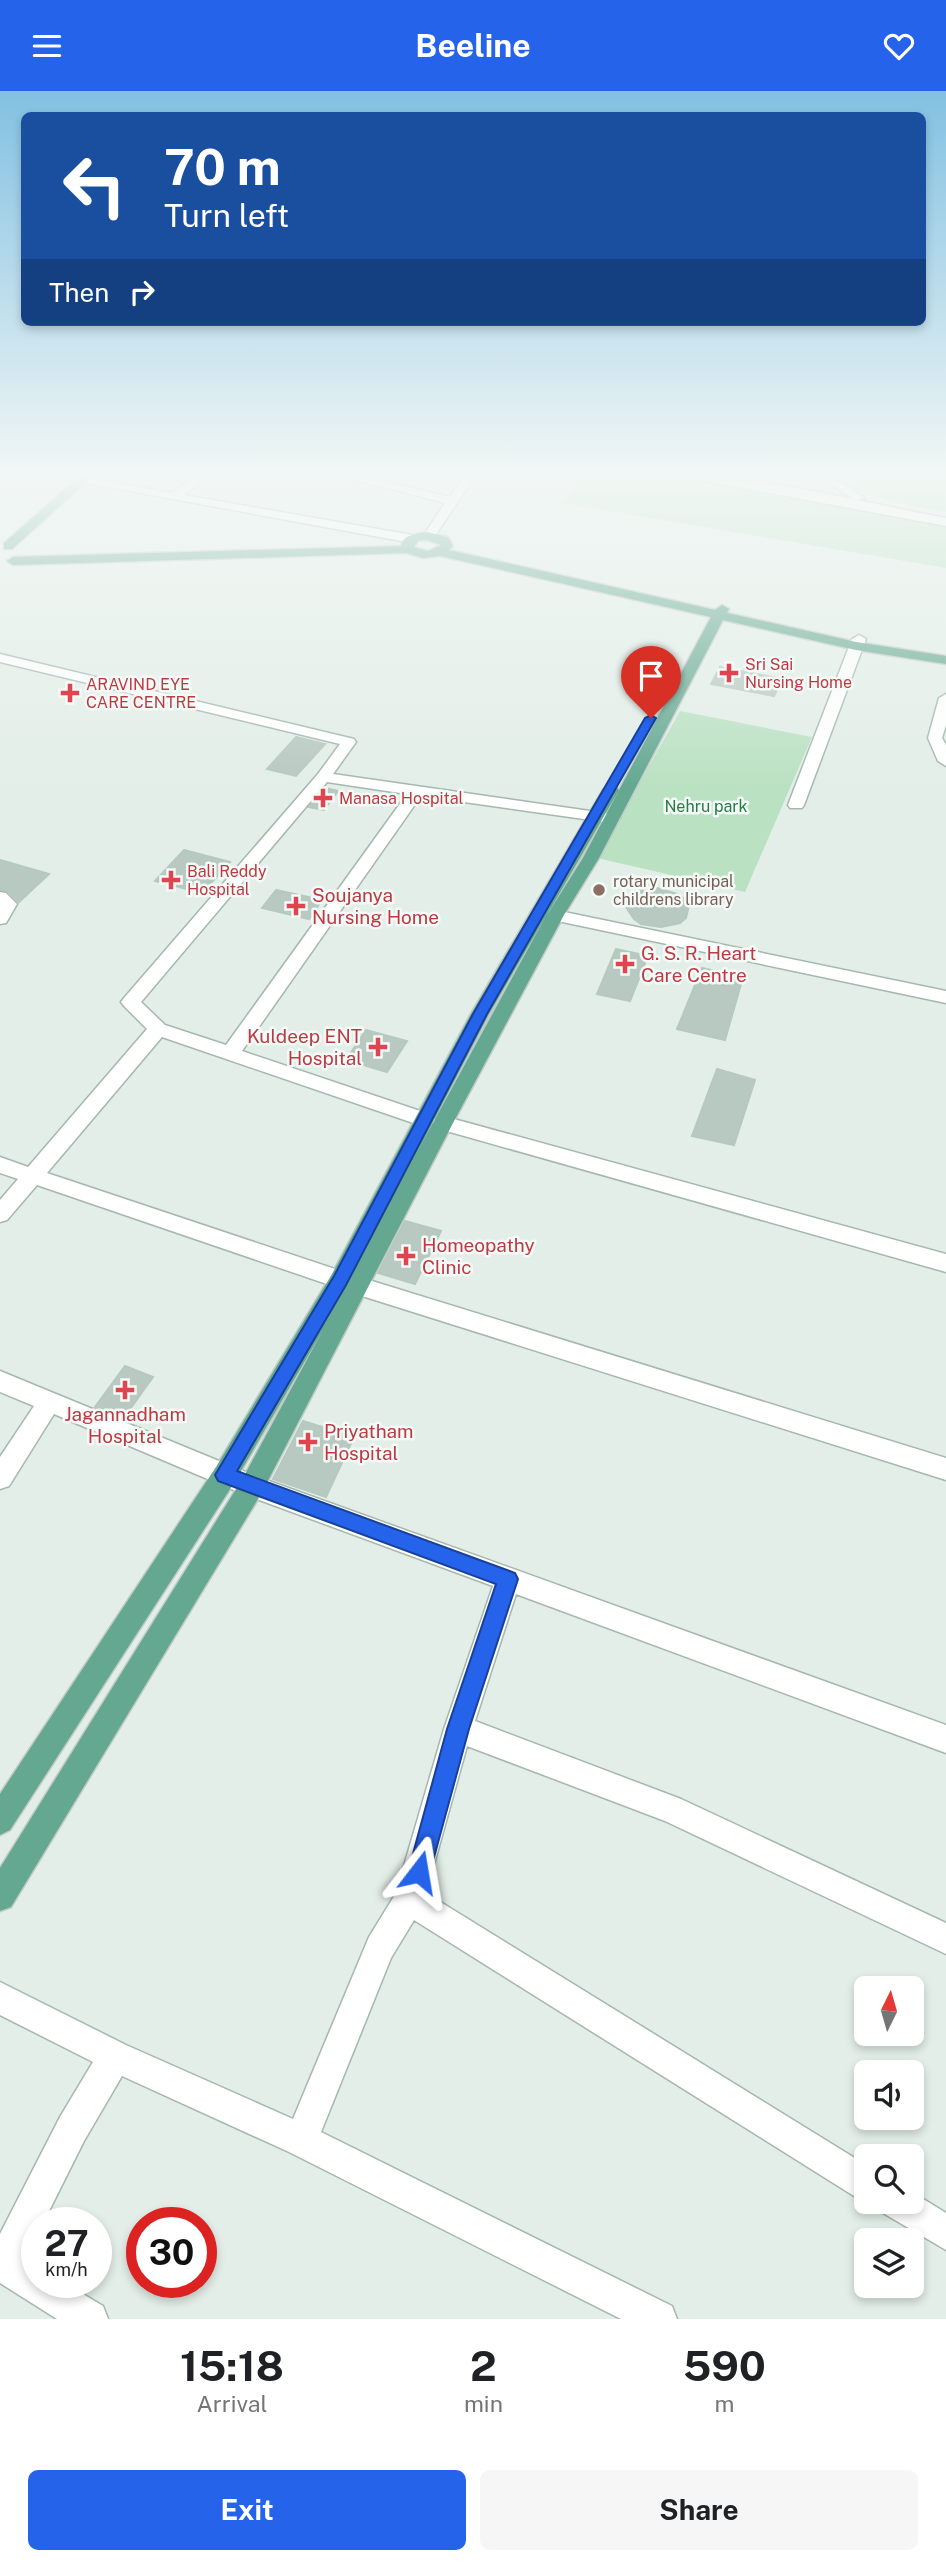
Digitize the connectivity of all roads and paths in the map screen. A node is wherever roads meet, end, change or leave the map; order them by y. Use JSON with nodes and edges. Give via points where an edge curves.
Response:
{"nodes":[{"id":1,"x":577,"y":580,"type":"edge"},
{"id":2,"x":716,"y":612,"type":"junction"},
{"id":3,"x":858,"y":642,"type":"junction"},
{"id":4,"x":946,"y":652,"type":"edge"},
{"id":5,"x":0,"y":658,"type":"edge"},
{"id":6,"x":946,"y":660,"type":"edge"},
{"id":7,"x":946,"y":698,"type":"edge"},
{"id":8,"x":946,"y":761,"type":"edge"},
{"id":9,"x":323,"y":777,"type":"junction"},
{"id":10,"x":416,"y":789,"type":"junction"},
{"id":11,"x":796,"y":805,"type":"dead end"},
{"id":12,"x":604,"y":817,"type":"junction"},
{"id":13,"x":0,"y":897,"type":"edge"},
{"id":14,"x":547,"y":914,"type":"junction"},
{"id":15,"x":0,"y":919,"type":"edge"},
{"id":16,"x":946,"y":997,"type":"edge"},
{"id":17,"x":158,"y":1029,"type":"junction"},
{"id":18,"x":230,"y":1054,"type":"junction"},
{"id":19,"x":434,"y":1122,"type":"junction"},
{"id":20,"x":0,"y":1165,"type":"edge"},
{"id":21,"x":32,"y":1177,"type":"junction"},
{"id":22,"x":0,"y":1214,"type":"edge"},
{"id":23,"x":946,"y":1263,"type":"edge"},
{"id":24,"x":350,"y":1283,"type":"junction"},
{"id":25,"x":0,"y":1381,"type":"edge"},
{"id":26,"x":50,"y":1401,"type":"junction"},
{"id":27,"x":946,"y":1469,"type":"edge"},
{"id":28,"x":225,"y":1475,"type":"junction"},
{"id":29,"x":0,"y":1478,"type":"edge"},
{"id":30,"x":252,"y":1486,"type":"junction"},
{"id":31,"x":508,"y":1579,"type":"junction"},
{"id":32,"x":458,"y":1729,"type":"junction"},
{"id":33,"x":946,"y":1739,"type":"edge"},
{"id":34,"x":0,"y":1820,"type":"edge"},
{"id":35,"x":0,"y":1896,"type":"edge"},
{"id":36,"x":410,"y":1900,"type":"junction"},
{"id":37,"x":946,"y":1940,"type":"edge"},
{"id":38,"x":0,"y":1998,"type":"edge"},
{"id":39,"x":115,"y":2056,"type":"junction"},
{"id":40,"x":301,"y":2140,"type":"junction"},
{"id":41,"x":854,"y":2177,"type":"edge"},
{"id":42,"x":916,"y":2214,"type":"edge"},
{"id":43,"x":946,"y":2233,"type":"edge"},
{"id":44,"x":1,"y":2268,"type":"edge"},
{"id":45,"x":90,"y":2319,"type":"edge"},
{"id":46,"x":659,"y":2319,"type":"edge"}],
"edges":[{"from":1,"to":2,"type":"main road"},
{"from":2,"to":3,"type":"main road"},
{"from":2,"to":12,"type":"main road"},
{"from":3,"to":4,"type":"main road"},
{"from":3,"to":6,"type":"main road"},
{"from":3,"to":11,"type":"street"},
{"from":5,"to":9,"type":"street","via":[[349,742]]},
{"from":7,"to":8,"type":"street","via":[[934,738]]},
{"from":9,"to":10,"type":"street"},
{"from":9,"to":17,"type":"street","via":[[130,1002]]},
{"from":10,"to":12,"type":"street"},
{"from":10,"to":18,"type":"street"},
{"from":12,"to":14,"type":"main road","via":[[591,857]]},
{"from":13,"to":15,"type":"street","via":[[9,904]]},
{"from":14,"to":16,"type":"street"},
{"from":14,"to":19,"type":"main road"},
{"from":17,"to":18,"type":"street"},
{"from":17,"to":21,"type":"street"},
{"from":18,"to":19,"type":"street"},
{"from":19,"to":23,"type":"street"},
{"from":19,"to":24,"type":"main road"},
{"from":20,"to":21,"type":"street"},
{"from":21,"to":22,"type":"street"},
{"from":21,"to":24,"type":"street"},
{"from":24,"to":27,"type":"street"},
{"from":24,"to":28,"type":"main road"},
{"from":24,"to":30,"type":"main road"},
{"from":25,"to":26,"type":"street"},
{"from":26,"to":28,"type":"street"},
{"from":26,"to":29,"type":"street"},
{"from":28,"to":30,"type":"street"},
{"from":28,"to":34,"type":"main road"},
{"from":30,"to":31,"type":"street"},
{"from":30,"to":35,"type":"main road"},
{"from":31,"to":32,"type":"street"},
{"from":31,"to":33,"type":"street"},
{"from":32,"to":36,"type":"street"},
{"from":32,"to":37,"type":"street","via":[[648,1799]]},
{"from":36,"to":40,"type":"street","via":[[380,1948]]},
{"from":36,"to":41,"type":"street"},
{"from":38,"to":39,"type":"street"},
{"from":39,"to":40,"type":"street"},
{"from":39,"to":44,"type":"street"},
{"from":40,"to":46,"type":"street"},
{"from":42,"to":43,"type":"street"},
{"from":44,"to":45,"type":"street"}]}
